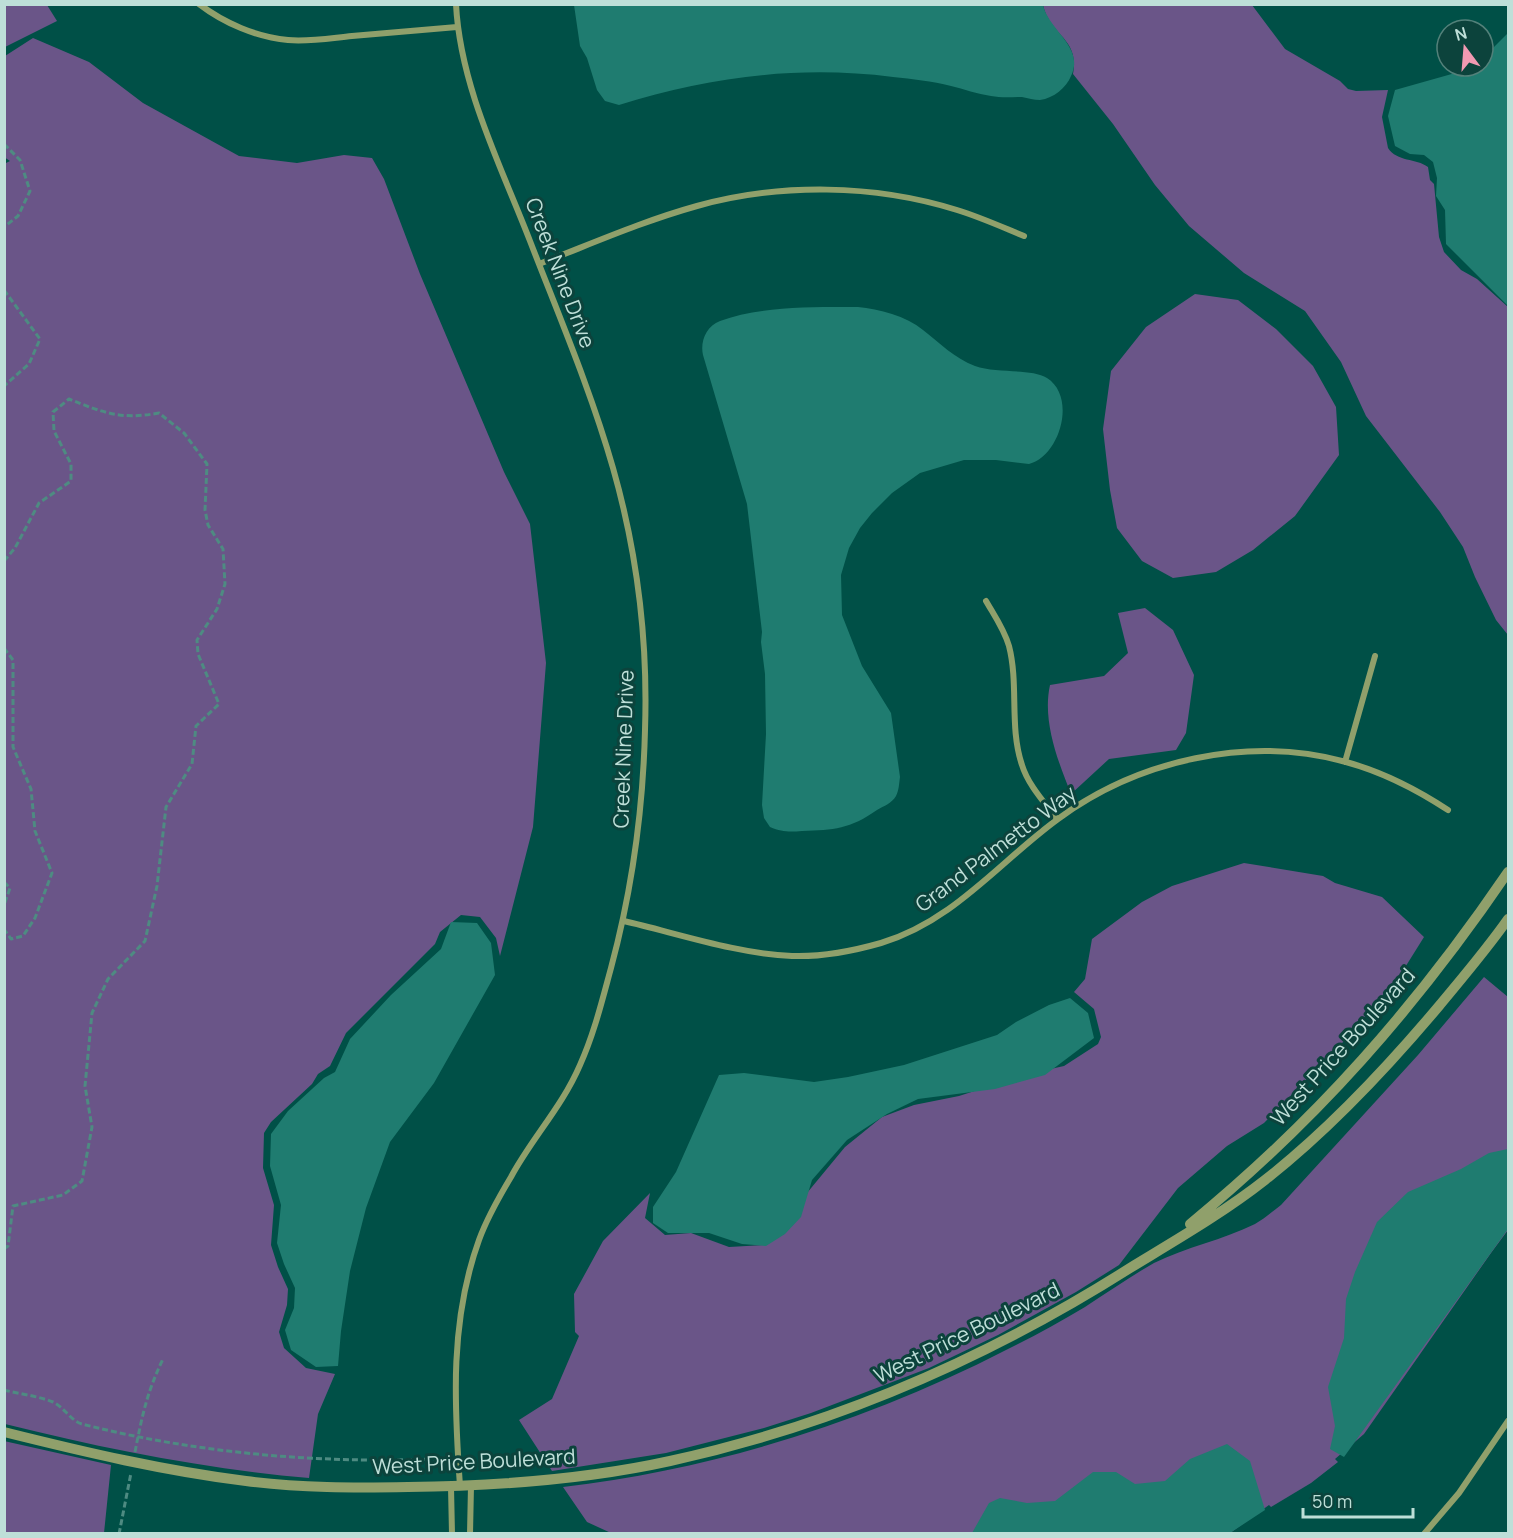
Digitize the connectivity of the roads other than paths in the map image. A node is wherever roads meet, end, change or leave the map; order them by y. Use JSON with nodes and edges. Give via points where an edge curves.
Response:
{"nodes":[{"id":1,"x":199,"y":4,"type":"edge"},
{"id":2,"x":456,"y":4,"type":"edge"},
{"id":3,"x":457,"y":27,"type":"junction"},
{"id":4,"x":1024,"y":236,"type":"dead end"},
{"id":5,"x":539,"y":264,"type":"junction"},
{"id":6,"x":986,"y":601,"type":"dead end"},
{"id":7,"x":1375,"y":656,"type":"dead end"},
{"id":8,"x":1345,"y":762,"type":"junction"},
{"id":9,"x":1448,"y":810,"type":"dead end"},
{"id":10,"x":1057,"y":819,"type":"junction"},
{"id":11,"x":1509,"y":872,"type":"edge"},
{"id":12,"x":1509,"y":920,"type":"edge"},
{"id":13,"x":624,"y":921,"type":"junction"},
{"id":14,"x":1156,"y":1252,"type":"junction"},
{"id":15,"x":1509,"y":1421,"type":"edge"},
{"id":16,"x":4,"y":1432,"type":"edge"},
{"id":17,"x":461,"y":1487,"type":"junction"},
{"id":18,"x":452,"y":1533,"type":"edge"},
{"id":19,"x":470,"y":1533,"type":"edge"},
{"id":20,"x":1424,"y":1533,"type":"edge"}],
"edges":[{"from":1,"to":3,"type":"street","via":[[235,26],[288,40]]},
{"from":2,"to":3,"type":"street","name":"Creek Nine Drive"},
{"from":3,"to":5,"type":"street","name":"Creek Nine Drive","via":[[479,111]]},
{"from":4,"to":5,"type":"street","via":[[957,210],[905,197],[858,191],[790,190],[696,206]]},
{"from":5,"to":13,"type":"street","name":"Creek Nine Drive","via":[[613,468],[638,595],[645,680],[644,769]]},
{"from":6,"to":10,"type":"street","via":[[1005,635],[1011,657],[1022,768]]},
{"from":7,"to":8,"type":"street"},
{"from":8,"to":9,"type":"street","name":"Grand Palmetto Way","via":[[1414,788]]},
{"from":8,"to":10,"type":"street","name":"Grand Palmetto Way","via":[[1256,751],[1193,759],[1129,778]]},
{"from":10,"to":13,"type":"street","name":"Grand Palmetto Way","via":[[941,915],[909,933],[867,947],[825,954],[779,955]]},
{"from":11,"to":14,"type":"street","name":"West Price Boulevard","via":[[1421,991],[1353,1071],[1261,1164]]},
{"from":12,"to":14,"type":"street","name":"West Price Boulevard","via":[[1401,1051],[1326,1128],[1233,1204]]},
{"from":13,"to":17,"type":"street","name":"Creek Nine Drive","via":[[580,1065],[558,1106],[518,1164],[480,1238],[460,1310],[456,1341]]},
{"from":14,"to":17,"type":"street","name":"West Price Boulevard","via":[[1080,1300],[1002,1342],[933,1376],[814,1421],[668,1462],[570,1477]]},
{"from":15,"to":20,"type":"street"},
{"from":16,"to":17,"type":"street","name":"West Price Boulevard","via":[[71,1449],[247,1481],[339,1488]]},
{"from":17,"to":18,"type":"street"},
{"from":17,"to":19,"type":"street"}]}
